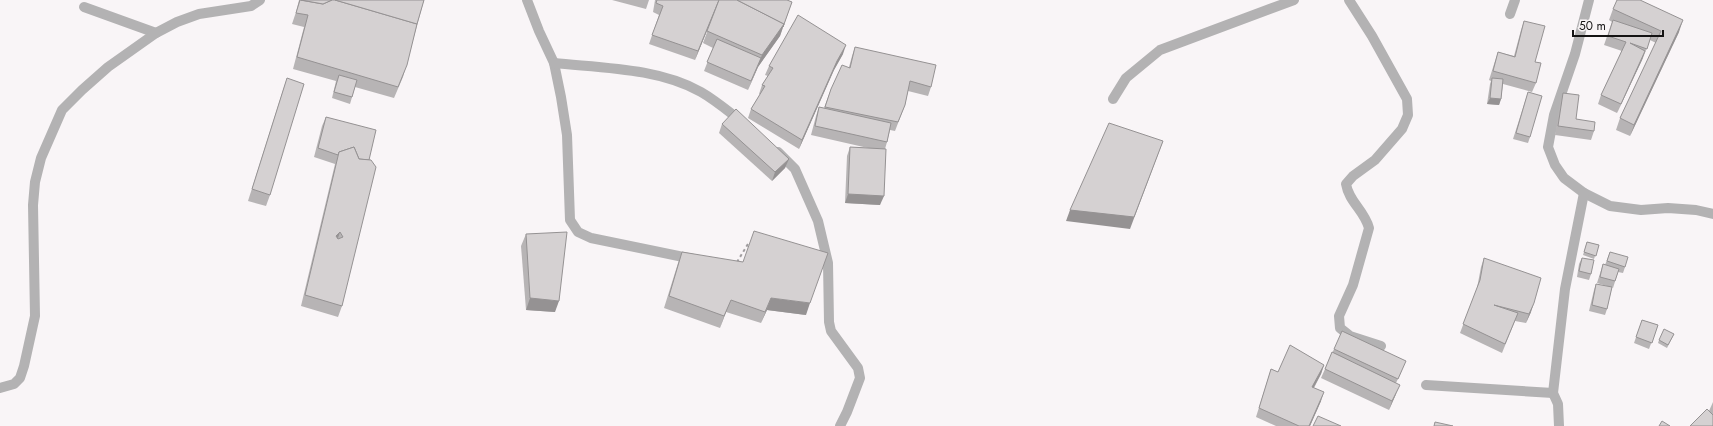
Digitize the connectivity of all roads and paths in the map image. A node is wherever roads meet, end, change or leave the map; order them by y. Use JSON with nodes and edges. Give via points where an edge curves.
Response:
{"nodes":[{"id":1,"x":260,"y":0,"type":"edge"},
{"id":2,"x":527,"y":0,"type":"edge"},
{"id":3,"x":1294,"y":0,"type":"edge"},
{"id":4,"x":1349,"y":0,"type":"edge"},
{"id":5,"x":1516,"y":0,"type":"edge"},
{"id":6,"x":1589,"y":0,"type":"edge"},
{"id":7,"x":84,"y":7,"type":"dead end"},
{"id":8,"x":1510,"y":14,"type":"dead end"},
{"id":9,"x":156,"y":33,"type":"junction"},
{"id":10,"x":554,"y":63,"type":"junction"},
{"id":11,"x":1114,"y":99,"type":"dead end"},
{"id":12,"x":748,"y":127,"type":"edge"},
{"id":13,"x":771,"y":145,"type":"edge"},
{"id":14,"x":1584,"y":193,"type":"junction"},
{"id":15,"x":1713,"y":214,"type":"edge"},
{"id":16,"x":756,"y":243,"type":"edge"},
{"id":17,"x":700,"y":261,"type":"edge"},
{"id":18,"x":735,"y":264,"type":"edge"},
{"id":19,"x":1381,"y":346,"type":"dead end"},
{"id":20,"x":1426,"y":385,"type":"dead end"},
{"id":21,"x":0,"y":388,"type":"edge"},
{"id":22,"x":1552,"y":393,"type":"junction"},
{"id":23,"x":840,"y":426,"type":"edge"},
{"id":24,"x":1559,"y":426,"type":"edge"}],
"edges":[{"from":1,"to":9,"type":"street","via":[[251,6],[199,14]]},
{"from":2,"to":10,"type":"street"},
{"from":3,"to":11,"type":"street","via":[[1160,50],[1126,78]]},
{"from":4,"to":19,"type":"street","via":[[1407,99],[1408,115],[1402,129],[1375,160],[1346,184],[1348,194],[1366,218],[1368,228],[1353,285],[1339,316],[1340,328],[1350,336]]},
{"from":5,"to":8,"type":"street"},
{"from":6,"to":14,"type":"street","via":[[1575,54],[1554,115],[1548,147],[1555,165],[1564,178]]},
{"from":7,"to":9,"type":"street"},
{"from":9,"to":21,"type":"street","via":[[108,67],[82,90],[62,110],[50,134],[41,158],[32,205],[34,316],[20,378],[14,384]]},
{"from":10,"to":12,"type":"street","via":[[631,70],[674,80],[701,92]]},
{"from":10,"to":17,"type":"street","via":[[567,135],[570,220],[578,232],[591,238]]},
{"from":13,"to":23,"type":"street","via":[[795,169],[818,221],[828,263],[831,331],[858,368],[860,378]]},
{"from":14,"to":15,"type":"street","via":[[1610,206],[1641,210],[1696,210]]},
{"from":14,"to":22,"type":"street","via":[[1565,289]]},
{"from":16,"to":18,"type":"path","via":[[748,244]]},
{"from":20,"to":22,"type":"street"},
{"from":22,"to":24,"type":"street","via":[[1558,404]]}]}
